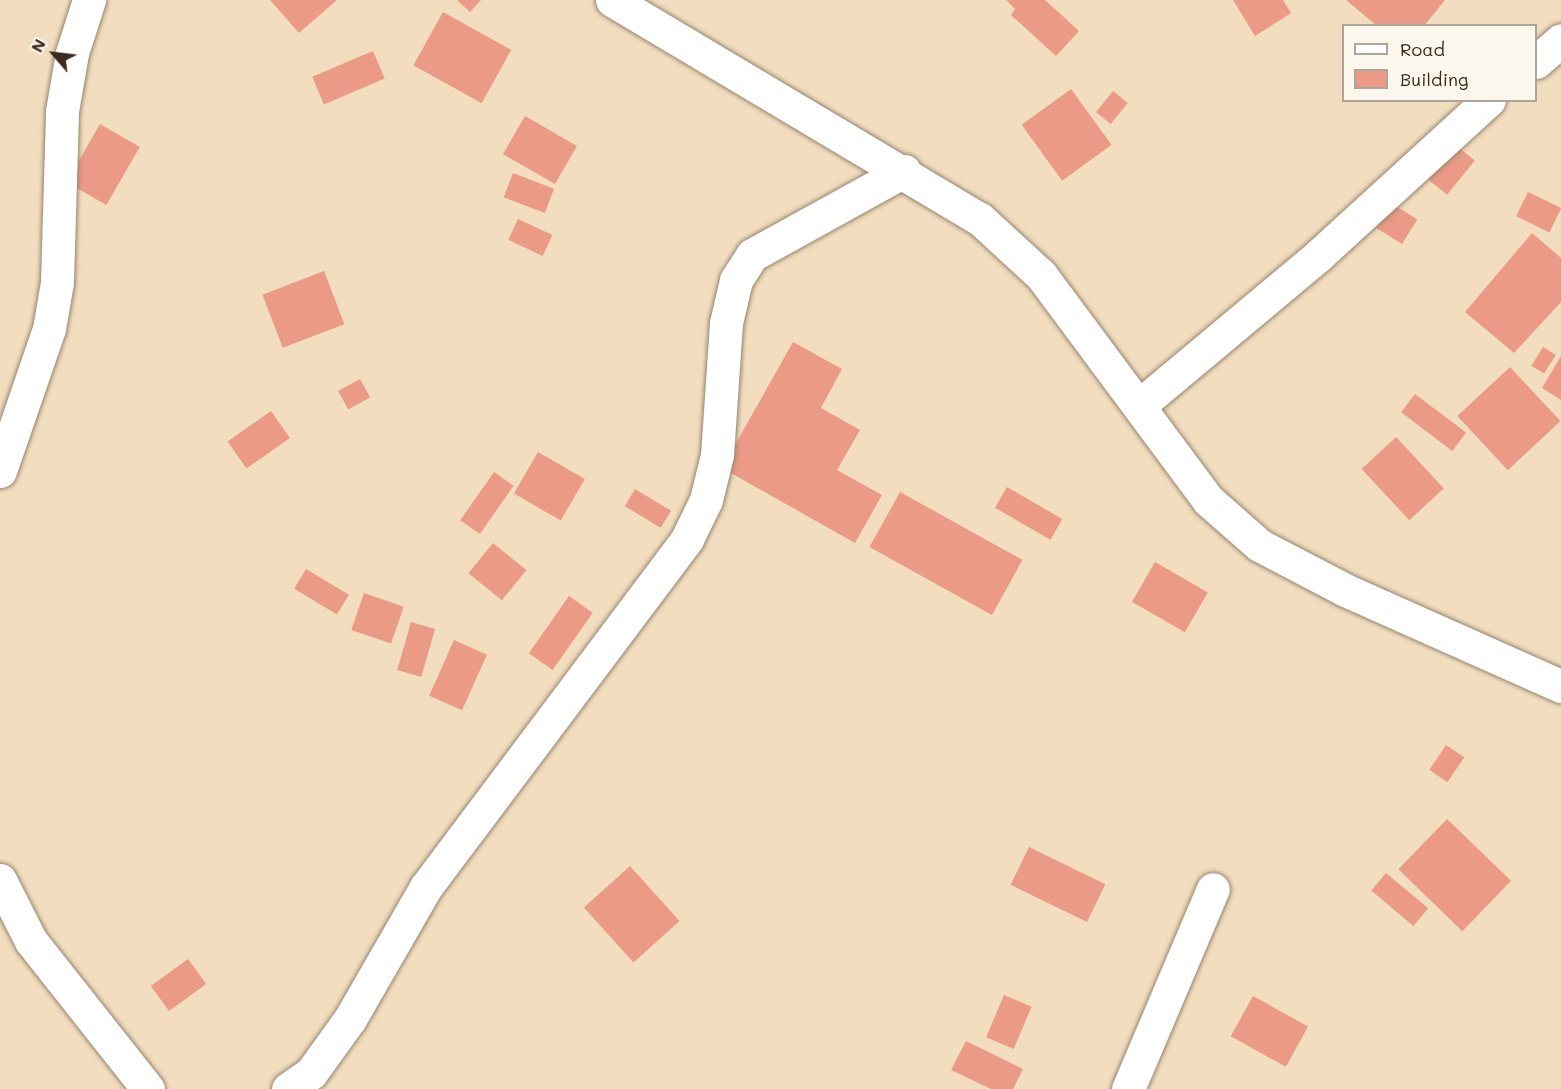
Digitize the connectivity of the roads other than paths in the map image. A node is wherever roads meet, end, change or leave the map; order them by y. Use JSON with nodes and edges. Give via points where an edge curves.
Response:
{"nodes":[{"id":1,"x":89,"y":0,"type":"edge"},
{"id":2,"x":612,"y":0,"type":"edge"},
{"id":3,"x":1561,"y":40,"type":"edge"},
{"id":4,"x":1537,"y":61,"type":"edge"},
{"id":5,"x":1487,"y":102,"type":"edge"},
{"id":6,"x":904,"y":171,"type":"junction"},
{"id":7,"x":1141,"y":404,"type":"junction"},
{"id":8,"x":0,"y":471,"type":"edge"},
{"id":9,"x":1561,"y":686,"type":"edge"},
{"id":10,"x":0,"y":880,"type":"edge"},
{"id":11,"x":1213,"y":889,"type":"dead end"},
{"id":12,"x":148,"y":1089,"type":"edge"},
{"id":13,"x":288,"y":1089,"type":"edge"},
{"id":14,"x":1128,"y":1089,"type":"edge"}],
"edges":[{"from":1,"to":8,"type":"street","via":[[72,53],[62,111],[57,282],[49,329]]},
{"from":2,"to":6,"type":"street"},
{"from":3,"to":4,"type":"street"},
{"from":5,"to":7,"type":"street","via":[[1319,255]]},
{"from":6,"to":7,"type":"street","via":[[980,219],[1041,275]]},
{"from":6,"to":13,"type":"street","via":[[752,255],[736,280],[726,323],[717,455],[706,500],[687,539],[426,886],[317,1064]]},
{"from":7,"to":9,"type":"street","via":[[1208,500],[1259,545],[1345,590]]},
{"from":10,"to":12,"type":"street","via":[[31,941]]},
{"from":11,"to":14,"type":"street"}]}
